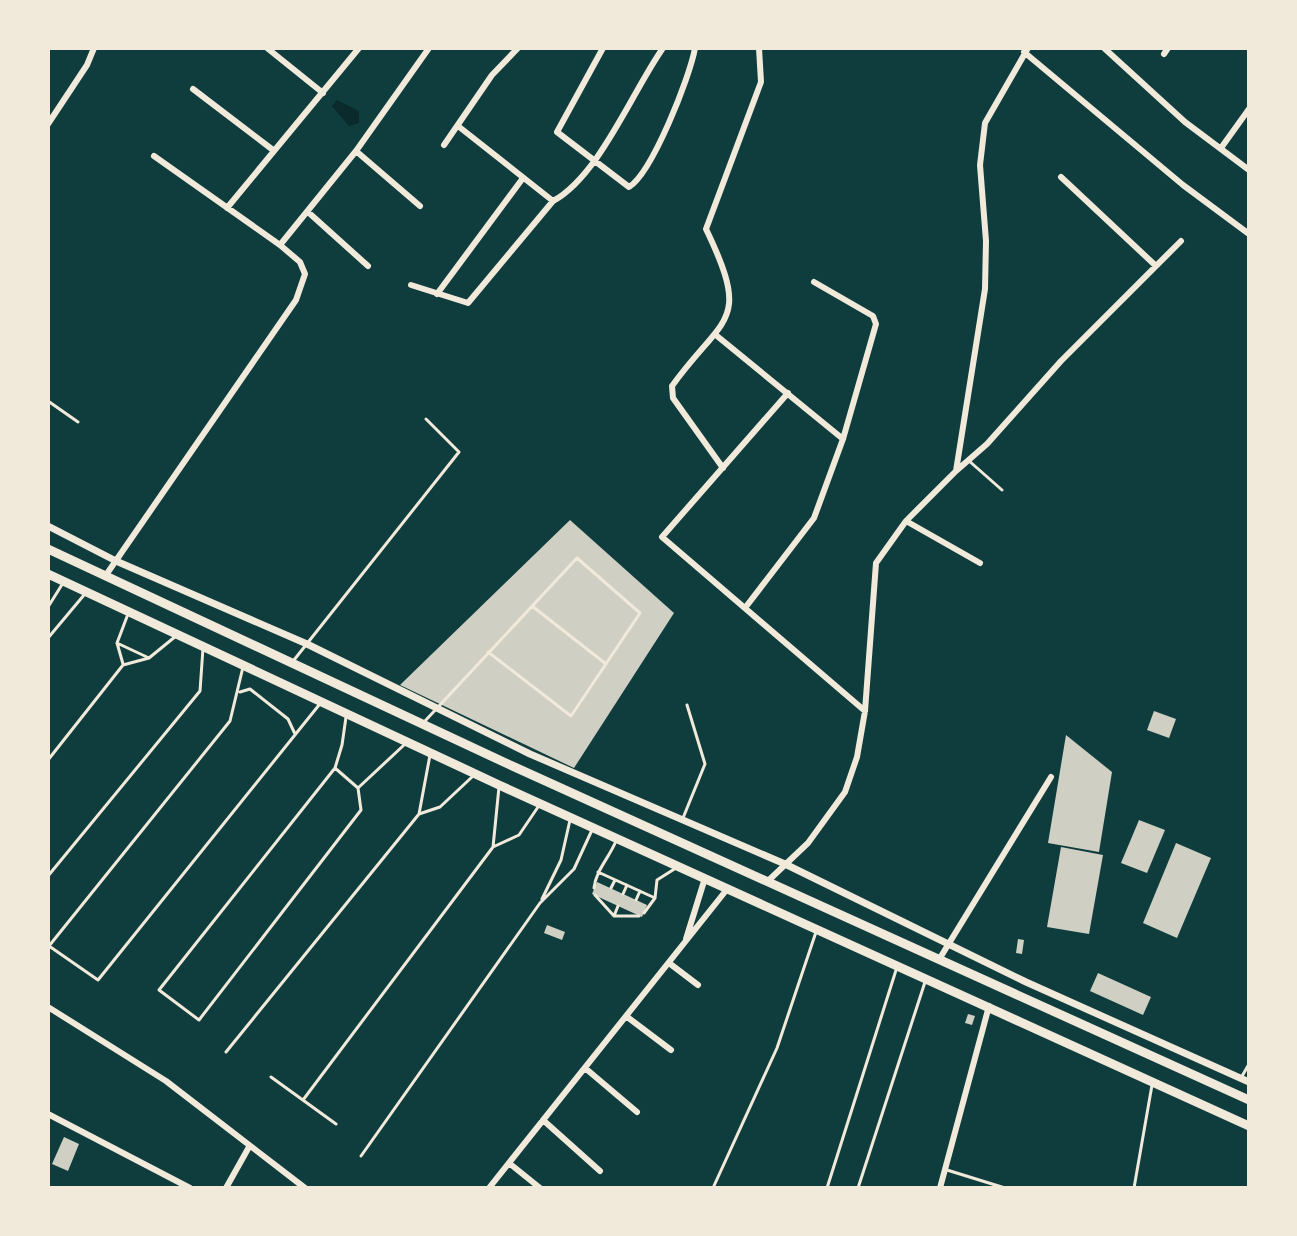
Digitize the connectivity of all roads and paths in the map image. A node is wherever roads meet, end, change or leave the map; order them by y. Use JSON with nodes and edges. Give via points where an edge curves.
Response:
{"nodes":[{"id":1,"x":94,"y":48,"type":"edge"},
{"id":2,"x":267,"y":48,"type":"edge"},
{"id":3,"x":359,"y":48,"type":"edge"},
{"id":4,"x":429,"y":48,"type":"edge"},
{"id":5,"x":518,"y":48,"type":"edge"},
{"id":6,"x":603,"y":48,"type":"edge"},
{"id":7,"x":663,"y":48,"type":"edge"},
{"id":8,"x":695,"y":48,"type":"edge"},
{"id":9,"x":759,"y":48,"type":"edge"},
{"id":10,"x":1104,"y":48,"type":"edge"},
{"id":11,"x":1026,"y":50,"type":"edge"},
{"id":12,"x":193,"y":89,"type":"dead end"},
{"id":13,"x":323,"y":93,"type":"junction"},
{"id":14,"x":1249,"y":109,"type":"edge"},
{"id":15,"x":48,"y":124,"type":"edge"},
{"id":16,"x":458,"y":126,"type":"junction"},
{"id":17,"x":444,"y":145,"type":"dead end"},
{"id":18,"x":1221,"y":148,"type":"junction"},
{"id":19,"x":273,"y":150,"type":"junction"},
{"id":20,"x":356,"y":151,"type":"junction"},
{"id":21,"x":154,"y":156,"type":"dead end"},
{"id":22,"x":593,"y":161,"type":"junction"},
{"id":23,"x":1249,"y":170,"type":"edge"},
{"id":24,"x":1061,"y":177,"type":"dead end"},
{"id":25,"x":523,"y":178,"type":"junction"},
{"id":26,"x":553,"y":201,"type":"junction"},
{"id":27,"x":420,"y":206,"type":"dead end"},
{"id":28,"x":227,"y":208,"type":"junction"},
{"id":29,"x":308,"y":212,"type":"junction"},
{"id":30,"x":1249,"y":234,"type":"edge"},
{"id":31,"x":1181,"y":241,"type":"dead end"},
{"id":32,"x":280,"y":245,"type":"junction"},
{"id":33,"x":368,"y":266,"type":"dead end"},
{"id":34,"x":1156,"y":266,"type":"junction"},
{"id":35,"x":814,"y":282,"type":"dead end"},
{"id":36,"x":411,"y":285,"type":"dead end"},
{"id":37,"x":437,"y":294,"type":"junction"},
{"id":38,"x":717,"y":336,"type":"junction"},
{"id":39,"x":788,"y":393,"type":"junction"},
{"id":40,"x":48,"y":401,"type":"edge"},
{"id":41,"x":426,"y":419,"type":"dead end"},
{"id":42,"x":78,"y":422,"type":"dead end"},
{"id":43,"x":843,"y":439,"type":"junction"},
{"id":44,"x":968,"y":460,"type":"junction"},
{"id":45,"x":723,"y":468,"type":"junction"},
{"id":46,"x":956,"y":471,"type":"junction"},
{"id":47,"x":1002,"y":490,"type":"dead end"},
{"id":48,"x":906,"y":521,"type":"junction"},
{"id":49,"x":48,"y":526,"type":"edge"},
{"id":50,"x":48,"y":549,"type":"edge"},
{"id":51,"x":116,"y":561,"type":"junction"},
{"id":52,"x":980,"y":563,"type":"dead end"},
{"id":53,"x":48,"y":574,"type":"edge"},
{"id":54,"x":106,"y":575,"type":"junction"},
{"id":55,"x":64,"y":581,"type":"junction"},
{"id":56,"x":87,"y":591,"type":"junction"},
{"id":57,"x":532,"y":606,"type":"junction"},
{"id":58,"x":48,"y":607,"type":"edge"},
{"id":59,"x":745,"y":608,"type":"junction"},
{"id":60,"x":130,"y":611,"type":"junction"},
{"id":61,"x":179,"y":633,"type":"junction"},
{"id":62,"x":48,"y":638,"type":"edge"},
{"id":63,"x":117,"y":643,"type":"junction"},
{"id":64,"x":203,"y":644,"type":"junction"},
{"id":65,"x":307,"y":644,"type":"junction"},
{"id":66,"x":488,"y":652,"type":"junction"},
{"id":67,"x":149,"y":658,"type":"junction"},
{"id":68,"x":293,"y":661,"type":"junction"},
{"id":69,"x":244,"y":663,"type":"junction"},
{"id":70,"x":606,"y":664,"type":"junction"},
{"id":71,"x":123,"y":665,"type":"junction"},
{"id":72,"x":239,"y":694,"type":"junction"},
{"id":73,"x":322,"y":701,"type":"junction"},
{"id":74,"x":687,"y":705,"type":"dead end"},
{"id":75,"x":436,"y":708,"type":"junction"},
{"id":76,"x":865,"y":711,"type":"junction"},
{"id":77,"x":346,"y":713,"type":"junction"},
{"id":78,"x":422,"y":723,"type":"junction"},
{"id":79,"x":295,"y":734,"type":"junction"},
{"id":80,"x":407,"y":742,"type":"junction"},
{"id":81,"x":430,"y":753,"type":"junction"},
{"id":82,"x":48,"y":760,"type":"edge"},
{"id":83,"x":335,"y":768,"type":"junction"},
{"id":84,"x":475,"y":774,"type":"junction"},
{"id":85,"x":1051,"y":777,"type":"dead end"},
{"id":86,"x":499,"y":785,"type":"junction"},
{"id":87,"x":358,"y":788,"type":"junction"},
{"id":88,"x":540,"y":804,"type":"junction"},
{"id":89,"x":419,"y":814,"type":"junction"},
{"id":90,"x":571,"y":817,"type":"junction"},
{"id":91,"x":681,"y":822,"type":"junction"},
{"id":92,"x":593,"y":827,"type":"junction"},
{"id":93,"x":617,"y":837,"type":"junction"},
{"id":94,"x":493,"y":847,"type":"junction"},
{"id":95,"x":785,"y":864,"type":"junction"},
{"id":96,"x":679,"y":865,"type":"junction"},
{"id":97,"x":598,"y":872,"type":"junction"},
{"id":98,"x":48,"y":876,"type":"edge"},
{"id":99,"x":705,"y":878,"type":"junction"},
{"id":100,"x":615,"y":880,"type":"junction"},
{"id":101,"x":769,"y":880,"type":"junction"},
{"id":102,"x":627,"y":885,"type":"junction"},
{"id":103,"x":594,"y":888,"type":"dead end"},
{"id":104,"x":611,"y":888,"type":"dead end"},
{"id":105,"x":728,"y":888,"type":"junction"},
{"id":106,"x":640,"y":891,"type":"junction"},
{"id":107,"x":623,"y":894,"type":"dead end"},
{"id":108,"x":595,"y":895,"type":"dead end"},
{"id":109,"x":655,"y":898,"type":"junction"},
{"id":110,"x":605,"y":900,"type":"dead end"},
{"id":111,"x":636,"y":900,"type":"dead end"},
{"id":112,"x":540,"y":903,"type":"junction"},
{"id":113,"x":618,"y":906,"type":"dead end"},
{"id":114,"x":602,"y":907,"type":"junction"},
{"id":115,"x":631,"y":912,"type":"dead end"},
{"id":116,"x":614,"y":916,"type":"junction"},
{"id":117,"x":629,"y":918,"type":"junction"},
{"id":118,"x":817,"y":928,"type":"junction"},
{"id":119,"x":949,"y":943,"type":"junction"},
{"id":120,"x":684,"y":944,"type":"junction"},
{"id":121,"x":940,"y":958,"type":"junction"},
{"id":122,"x":669,"y":963,"type":"junction"},
{"id":123,"x":898,"y":964,"type":"junction"},
{"id":124,"x":927,"y":977,"type":"junction"},
{"id":125,"x":698,"y":985,"type":"dead end"},
{"id":126,"x":989,"y":1006,"type":"junction"},
{"id":127,"x":48,"y":1007,"type":"edge"},
{"id":128,"x":626,"y":1016,"type":"junction"},
{"id":129,"x":671,"y":1050,"type":"dead end"},
{"id":130,"x":226,"y":1052,"type":"dead end"},
{"id":131,"x":1249,"y":1064,"type":"edge"},
{"id":132,"x":585,"y":1068,"type":"junction"},
{"id":133,"x":271,"y":1077,"type":"dead end"},
{"id":134,"x":1241,"y":1078,"type":"junction"},
{"id":135,"x":1152,"y":1081,"type":"junction"},
{"id":136,"x":1249,"y":1082,"type":"edge"},
{"id":137,"x":303,"y":1100,"type":"junction"},
{"id":138,"x":1249,"y":1100,"type":"edge"},
{"id":139,"x":637,"y":1112,"type":"dead end"},
{"id":140,"x":48,"y":1114,"type":"edge"},
{"id":141,"x":543,"y":1120,"type":"junction"},
{"id":142,"x":336,"y":1124,"type":"dead end"},
{"id":143,"x":1249,"y":1126,"type":"edge"},
{"id":144,"x":249,"y":1147,"type":"junction"},
{"id":145,"x":361,"y":1156,"type":"dead end"},
{"id":146,"x":509,"y":1163,"type":"junction"},
{"id":147,"x":946,"y":1169,"type":"junction"},
{"id":148,"x":600,"y":1171,"type":"dead end"},
{"id":149,"x":190,"y":1188,"type":"edge"},
{"id":150,"x":226,"y":1188,"type":"edge"},
{"id":151,"x":305,"y":1188,"type":"edge"},
{"id":152,"x":489,"y":1188,"type":"edge"},
{"id":153,"x":540,"y":1188,"type":"edge"},
{"id":154,"x":713,"y":1188,"type":"edge"},
{"id":155,"x":827,"y":1188,"type":"edge"},
{"id":156,"x":858,"y":1188,"type":"edge"},
{"id":157,"x":940,"y":1188,"type":"edge"},
{"id":158,"x":1005,"y":1188,"type":"edge"},
{"id":159,"x":1134,"y":1188,"type":"edge"}],
"edges":[{"from":1,"to":15,"type":"street"},
{"from":2,"to":13,"type":"street"},
{"from":3,"to":13,"type":"street"},
{"from":4,"to":20,"type":"street"},
{"from":5,"to":16,"type":"street","via":[[492,75]]},
{"from":6,"to":22,"type":"street","via":[[557,132]]},
{"from":7,"to":22,"type":"street"},
{"from":8,"to":22,"type":"street","via":[[675,107],[649,161],[629,187]]},
{"from":9,"to":38,"type":"street","via":[[761,82],[706,229],[723,264],[732,301]]},
{"from":10,"to":18,"type":"street"},
{"from":11,"to":30,"type":"street","via":[[1183,185]]},
{"from":11,"to":46,"type":"street","via":[[985,123],[980,165],[985,289]]},
{"from":12,"to":19,"type":"street"},
{"from":13,"to":19,"type":"street"},
{"from":14,"to":18,"type":"street"},
{"from":16,"to":17,"type":"street"},
{"from":16,"to":25,"type":"street"},
{"from":18,"to":23,"type":"street"},
{"from":19,"to":28,"type":"street"},
{"from":20,"to":27,"type":"street"},
{"from":20,"to":29,"type":"street"},
{"from":21,"to":28,"type":"street"},
{"from":22,"to":26,"type":"street"},
{"from":24,"to":34,"type":"street"},
{"from":25,"to":26,"type":"street"},
{"from":25,"to":37,"type":"street"},
{"from":26,"to":37,"type":"street","via":[[466,304]]},
{"from":28,"to":32,"type":"street"},
{"from":29,"to":32,"type":"street"},
{"from":29,"to":33,"type":"street"},
{"from":31,"to":34,"type":"street"},
{"from":32,"to":51,"type":"street","via":[[300,262],[305,274],[296,300]]},
{"from":34,"to":44,"type":"street"},
{"from":35,"to":43,"type":"street","via":[[873,316],[876,324]]},
{"from":36,"to":37,"type":"street"},
{"from":38,"to":39,"type":"street"},
{"from":38,"to":45,"type":"street","via":[[672,386],[673,398]]},
{"from":39,"to":43,"type":"street"},
{"from":39,"to":45,"type":"street"},
{"from":40,"to":42,"type":"lane"},
{"from":41,"to":65,"type":"lane","via":[[459,452]]},
{"from":43,"to":59,"type":"street","via":[[814,518]]},
{"from":44,"to":46,"type":"street"},
{"from":44,"to":47,"type":"lane"},
{"from":45,"to":59,"type":"street","via":[[662,537]]},
{"from":46,"to":48,"type":"street"},
{"from":48,"to":52,"type":"street"},
{"from":48,"to":76,"type":"street","via":[[876,563]]},
{"from":49,"to":51,"type":"street"},
{"from":50,"to":54,"type":"main road"},
{"from":51,"to":54,"type":"street"},
{"from":51,"to":65,"type":"street"},
{"from":53,"to":55,"type":"main road"},
{"from":54,"to":68,"type":"main road"},
{"from":55,"to":56,"type":"main road"},
{"from":55,"to":58,"type":"lane"},
{"from":56,"to":60,"type":"main road"},
{"from":56,"to":62,"type":"lane"},
{"from":57,"to":66,"type":"lane"},
{"from":57,"to":70,"type":"lane"},
{"from":57,"to":70,"type":"lane","via":[[577,558],[640,613]]},
{"from":59,"to":76,"type":"street"},
{"from":60,"to":61,"type":"main road"},
{"from":60,"to":63,"type":"lane"},
{"from":61,"to":64,"type":"main road"},
{"from":61,"to":67,"type":"lane"},
{"from":63,"to":67,"type":"lane"},
{"from":63,"to":71,"type":"lane"},
{"from":64,"to":69,"type":"main road"},
{"from":64,"to":98,"type":"lane","via":[[200,691]]},
{"from":65,"to":68,"type":"lane"},
{"from":65,"to":75,"type":"street"},
{"from":66,"to":70,"type":"lane","via":[[571,716]]},
{"from":66,"to":75,"type":"lane"},
{"from":67,"to":71,"type":"lane"},
{"from":68,"to":78,"type":"main road"},
{"from":69,"to":72,"type":"lane"},
{"from":69,"to":73,"type":"main road"},
{"from":71,"to":82,"type":"lane"},
{"from":72,"to":79,"type":"lane","via":[[250,689],[288,719]]},
{"from":72,"to":79,"type":"lane","via":[[230,721],[49,946],[98,980]]},
{"from":73,"to":77,"type":"main road"},
{"from":73,"to":79,"type":"lane"},
{"from":74,"to":91,"type":"lane","via":[[705,764]]},
{"from":75,"to":78,"type":"lane"},
{"from":75,"to":91,"type":"street"},
{"from":76,"to":95,"type":"street","via":[[845,792],[808,843]]},
{"from":77,"to":80,"type":"main road"},
{"from":77,"to":83,"type":"lane"},
{"from":78,"to":101,"type":"main road"},
{"from":80,"to":81,"type":"main road"},
{"from":80,"to":87,"type":"lane"},
{"from":81,"to":84,"type":"main road"},
{"from":81,"to":89,"type":"lane"},
{"from":83,"to":87,"type":"lane"},
{"from":83,"to":87,"type":"lane","via":[[159,990],[199,1020],[361,810]]},
{"from":84,"to":86,"type":"main road"},
{"from":84,"to":89,"type":"lane","via":[[440,807]]},
{"from":85,"to":119,"type":"street"},
{"from":86,"to":88,"type":"main road"},
{"from":86,"to":94,"type":"lane"},
{"from":88,"to":90,"type":"main road"},
{"from":88,"to":94,"type":"lane","via":[[519,835]]},
{"from":89,"to":130,"type":"lane"},
{"from":90,"to":92,"type":"main road"},
{"from":90,"to":112,"type":"lane","via":[[561,860]]},
{"from":91,"to":95,"type":"street"},
{"from":92,"to":93,"type":"main road"},
{"from":92,"to":112,"type":"lane","via":[[574,869]]},
{"from":93,"to":96,"type":"main road"},
{"from":93,"to":97,"type":"lane"},
{"from":94,"to":137,"type":"lane"},
{"from":95,"to":101,"type":"street"},
{"from":95,"to":119,"type":"street"},
{"from":96,"to":99,"type":"main road"},
{"from":96,"to":109,"type":"lane","via":[[657,880]]},
{"from":97,"to":100,"type":"lane"},
{"from":97,"to":103,"type":"lane"},
{"from":99,"to":105,"type":"main road"},
{"from":99,"to":120,"type":"street"},
{"from":100,"to":102,"type":"lane"},
{"from":100,"to":104,"type":"lane"},
{"from":101,"to":121,"type":"main road"},
{"from":102,"to":106,"type":"lane"},
{"from":102,"to":107,"type":"lane"},
{"from":105,"to":118,"type":"main road"},
{"from":105,"to":120,"type":"street"},
{"from":106,"to":109,"type":"lane"},
{"from":106,"to":111,"type":"lane"},
{"from":108,"to":114,"type":"lane"},
{"from":109,"to":117,"type":"lane","via":[[642,914]]},
{"from":110,"to":114,"type":"lane"},
{"from":112,"to":145,"type":"lane"},
{"from":113,"to":116,"type":"lane"},
{"from":114,"to":116,"type":"lane"},
{"from":115,"to":117,"type":"lane"},
{"from":116,"to":117,"type":"lane"},
{"from":118,"to":123,"type":"main road"},
{"from":118,"to":154,"type":"lane","via":[[777,1048]]},
{"from":119,"to":121,"type":"street"},
{"from":119,"to":134,"type":"street"},
{"from":120,"to":122,"type":"street"},
{"from":121,"to":138,"type":"main road"},
{"from":122,"to":125,"type":"street"},
{"from":122,"to":128,"type":"street"},
{"from":123,"to":124,"type":"main road"},
{"from":123,"to":155,"type":"lane"},
{"from":124,"to":126,"type":"main road"},
{"from":124,"to":156,"type":"lane"},
{"from":126,"to":135,"type":"main road"},
{"from":126,"to":147,"type":"street"},
{"from":127,"to":144,"type":"street","via":[[166,1081]]},
{"from":128,"to":129,"type":"street"},
{"from":128,"to":132,"type":"street"},
{"from":131,"to":134,"type":"lane"},
{"from":132,"to":139,"type":"street"},
{"from":132,"to":141,"type":"street"},
{"from":133,"to":137,"type":"lane"},
{"from":134,"to":136,"type":"street"},
{"from":135,"to":143,"type":"main road"},
{"from":135,"to":159,"type":"lane"},
{"from":137,"to":142,"type":"lane"},
{"from":140,"to":149,"type":"street"},
{"from":141,"to":146,"type":"street"},
{"from":141,"to":148,"type":"street"},
{"from":144,"to":150,"type":"street"},
{"from":144,"to":151,"type":"street"},
{"from":146,"to":152,"type":"street"},
{"from":146,"to":153,"type":"street"},
{"from":147,"to":157,"type":"street"},
{"from":147,"to":158,"type":"lane"}]}
